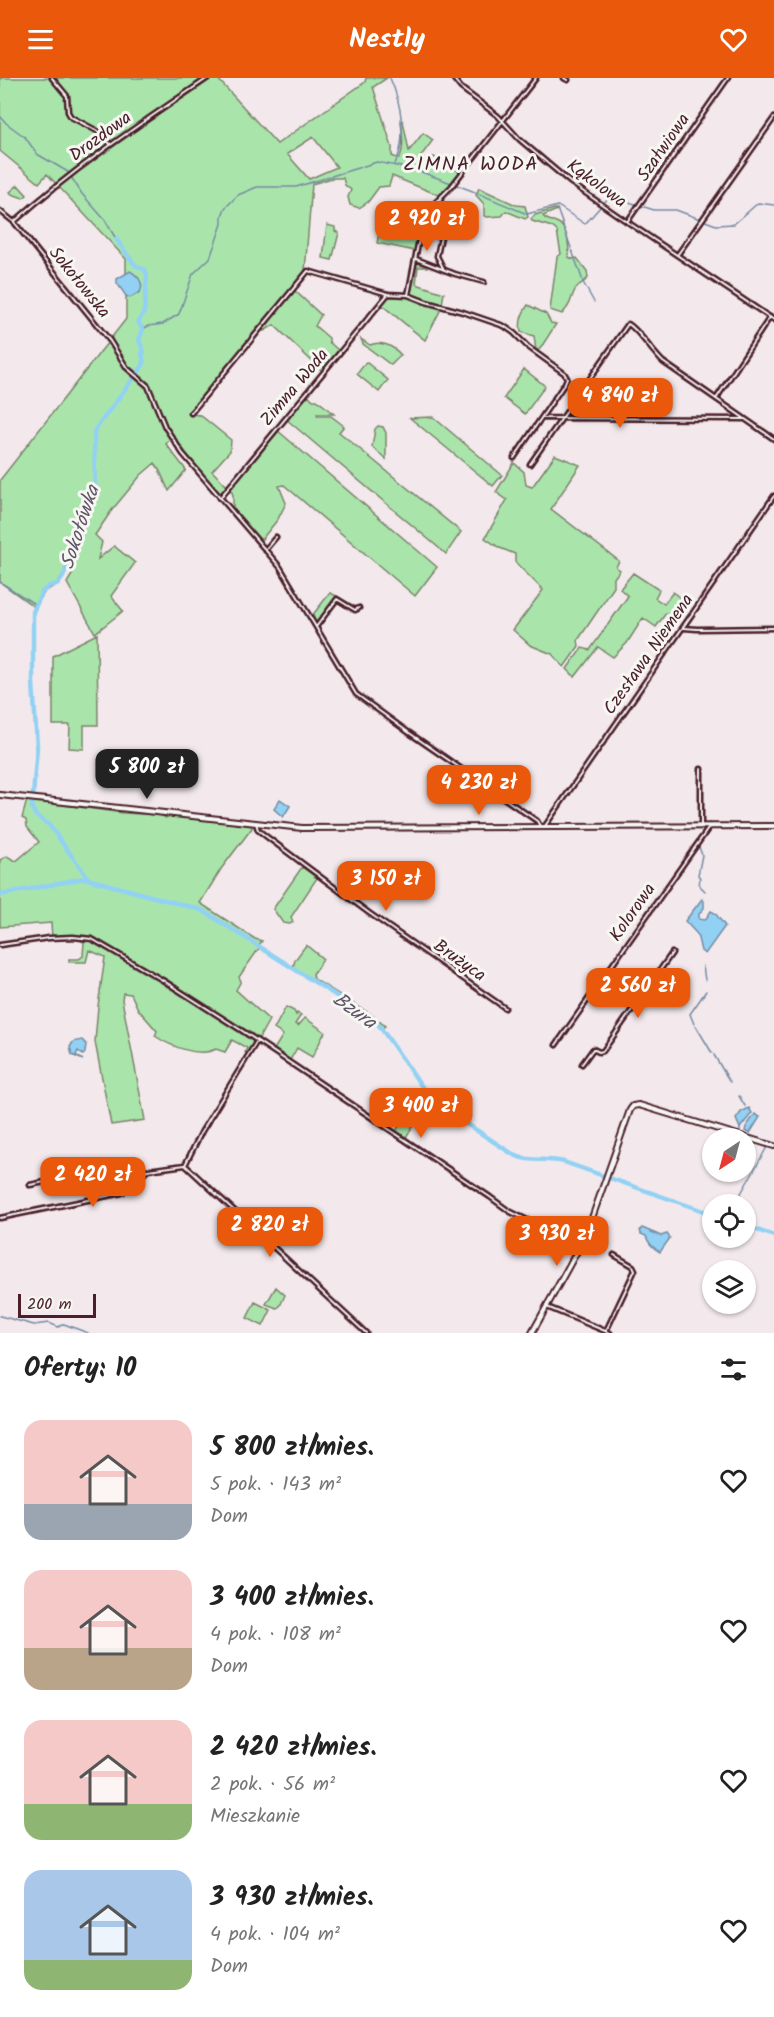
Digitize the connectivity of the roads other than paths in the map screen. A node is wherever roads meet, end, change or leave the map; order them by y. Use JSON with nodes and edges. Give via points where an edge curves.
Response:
{"nodes":[{"id":1,"x":52,"y":78,"type":"edge"},
{"id":2,"x":208,"y":78,"type":"edge"},
{"id":3,"x":453,"y":78,"type":"edge"},
{"id":4,"x":536,"y":78,"type":"edge"},
{"id":5,"x":564,"y":78,"type":"edge"},
{"id":6,"x":728,"y":78,"type":"edge"},
{"id":7,"x":568,"y":80,"type":"dead end"},
{"id":8,"x":774,"y":118,"type":"edge"},
{"id":9,"x":503,"y":121,"type":"junction"},
{"id":10,"x":110,"y":144,"type":"junction"},
{"id":11,"x":442,"y":196,"type":"junction"},
{"id":12,"x":0,"y":210,"type":"edge"},
{"id":13,"x":425,"y":213,"type":"junction"},
{"id":14,"x":435,"y":218,"type":"junction"},
{"id":15,"x":14,"y":222,"type":"junction"},
{"id":16,"x":627,"y":222,"type":"junction"},
{"id":17,"x":678,"y":254,"type":"junction"},
{"id":18,"x":416,"y":259,"type":"junction"},
{"id":19,"x":444,"y":270,"type":"junction"},
{"id":20,"x":484,"y":282,"type":"dead end"},
{"id":21,"x":388,"y":294,"type":"junction"},
{"id":22,"x":408,"y":295,"type":"junction"},
{"id":23,"x":770,"y":318,"type":"junction"},
{"id":24,"x":774,"y":320,"type":"edge"},
{"id":25,"x":716,"y":399,"type":"junction"},
{"id":26,"x":191,"y":413,"type":"dead end"},
{"id":27,"x":542,"y":418,"type":"junction"},
{"id":28,"x":562,"y":418,"type":"junction"},
{"id":29,"x":745,"y":419,"type":"junction"},
{"id":30,"x":774,"y":439,"type":"edge"},
{"id":31,"x":514,"y":458,"type":"dead end"},
{"id":32,"x":530,"y":464,"type":"dead end"},
{"id":33,"x":774,"y":496,"type":"edge"},
{"id":34,"x":220,"y":498,"type":"junction"},
{"id":35,"x":276,"y":537,"type":"dead end"},
{"id":36,"x":266,"y":550,"type":"junction"},
{"id":37,"x":359,"y":608,"type":"dead end"},
{"id":38,"x":316,"y":627,"type":"junction"},
{"id":39,"x":684,"y":627,"type":"junction"},
{"id":40,"x":774,"y":628,"type":"edge"},
{"id":41,"x":701,"y":769,"type":"dead end"},
{"id":42,"x":0,"y":795,"type":"edge"},
{"id":43,"x":256,"y":825,"type":"junction"},
{"id":44,"x":542,"y":826,"type":"junction"},
{"id":45,"x":701,"y":826,"type":"junction"},
{"id":46,"x":710,"y":826,"type":"junction"},
{"id":47,"x":774,"y":826,"type":"edge"},
{"id":48,"x":0,"y":945,"type":"edge"},
{"id":49,"x":672,"y":953,"type":"dead end"},
{"id":50,"x":505,"y":1008,"type":"dead end"},
{"id":51,"x":257,"y":1041,"type":"junction"},
{"id":52,"x":556,"y":1045,"type":"dead end"},
{"id":53,"x":582,"y":1064,"type":"dead end"},
{"id":54,"x":774,"y":1146,"type":"edge"},
{"id":55,"x":185,"y":1165,"type":"junction"},
{"id":56,"x":148,"y":1170,"type":"junction"},
{"id":57,"x":30,"y":1185,"type":"dead end"},
{"id":58,"x":0,"y":1218,"type":"edge"},
{"id":59,"x":586,"y":1235,"type":"junction"},
{"id":60,"x":614,"y":1255,"type":"dead end"},
{"id":61,"x":547,"y":1307,"type":"junction"},
{"id":62,"x":606,"y":1331,"type":"junction"},
{"id":63,"x":366,"y":1333,"type":"edge"},
{"id":64,"x":532,"y":1333,"type":"edge"},
{"id":65,"x":610,"y":1333,"type":"edge"}],
"edges":[{"from":1,"to":10,"type":"street","via":[[67,96],[70,116],[101,133]]},
{"from":2,"to":10,"type":"street","name":"Drozdowa"},
{"from":3,"to":9,"type":"street","name":"Kąkolowa"},
{"from":4,"to":9,"type":"street"},
{"from":5,"to":7,"type":"street"},
{"from":6,"to":16,"type":"street","name":"Szałwiowa"},
{"from":8,"to":17,"type":"street"},
{"from":9,"to":11,"type":"street"},
{"from":9,"to":16,"type":"street","name":"Kąkolowa","via":[[533,151]]},
{"from":10,"to":15,"type":"street","name":"Drozdowa"},
{"from":11,"to":13,"type":"street"},
{"from":11,"to":14,"type":"street"},
{"from":12,"to":15,"type":"street","name":"Sokołowska"},
{"from":13,"to":14,"type":"street"},
{"from":13,"to":18,"type":"street"},
{"from":14,"to":19,"type":"street","via":[[444,225],[437,256]]},
{"from":15,"to":34,"type":"street","name":"Sokołowska","via":[[150,389],[165,427]]},
{"from":16,"to":17,"type":"street","name":"Kąkolowa"},
{"from":17,"to":23,"type":"street","name":"Kąkolowa"},
{"from":18,"to":19,"type":"street"},
{"from":18,"to":22,"type":"street"},
{"from":19,"to":20,"type":"street"},
{"from":21,"to":22,"type":"street"},
{"from":21,"to":26,"type":"street","via":[[308,271]]},
{"from":21,"to":34,"type":"street","name":"Zimna Woda"},
{"from":22,"to":27,"type":"street","via":[[504,326],[564,373],[567,381]]},
{"from":23,"to":24,"type":"street","name":"Kąkolowa"},
{"from":23,"to":25,"type":"street"},
{"from":25,"to":28,"type":"street","via":[[663,362],[628,324]]},
{"from":25,"to":29,"type":"street"},
{"from":27,"to":28,"type":"street"},
{"from":27,"to":31,"type":"street"},
{"from":28,"to":29,"type":"street"},
{"from":28,"to":32,"type":"street"},
{"from":29,"to":30,"type":"street"},
{"from":33,"to":39,"type":"street","name":"Czesława Niemena"},
{"from":34,"to":36,"type":"street"},
{"from":35,"to":36,"type":"street"},
{"from":36,"to":38,"type":"street"},
{"from":37,"to":38,"type":"street","via":[[355,610],[337,599]]},
{"from":38,"to":44,"type":"street","via":[[356,694]]},
{"from":39,"to":40,"type":"street"},
{"from":39,"to":44,"type":"street","name":"Czesława Niemena"},
{"from":41,"to":45,"type":"street"},
{"from":42,"to":43,"type":"main road"},
{"from":43,"to":44,"type":"main road"},
{"from":43,"to":50,"type":"street","name":"Brużyca","via":[[369,913]]},
{"from":44,"to":45,"type":"main road"},
{"from":45,"to":46,"type":"main road"},
{"from":46,"to":47,"type":"main road"},
{"from":46,"to":52,"type":"street","name":"Kolorowa"},
{"from":48,"to":51,"type":"street","via":[[49,938],[92,939]]},
{"from":49,"to":53,"type":"street","via":[[603,1051],[593,1049]]},
{"from":51,"to":55,"type":"street"},
{"from":51,"to":59,"type":"street","via":[[509,1211],[550,1230]]},
{"from":54,"to":59,"type":"main road","via":[[634,1105]]},
{"from":55,"to":56,"type":"street"},
{"from":55,"to":63,"type":"street"},
{"from":56,"to":57,"type":"street","via":[[134,1164]]},
{"from":56,"to":58,"type":"street","via":[[122,1193]]},
{"from":59,"to":61,"type":"main road"},
{"from":60,"to":62,"type":"street","via":[[635,1270]]},
{"from":61,"to":62,"type":"street"},
{"from":61,"to":64,"type":"main road"},
{"from":62,"to":65,"type":"street"}]}
